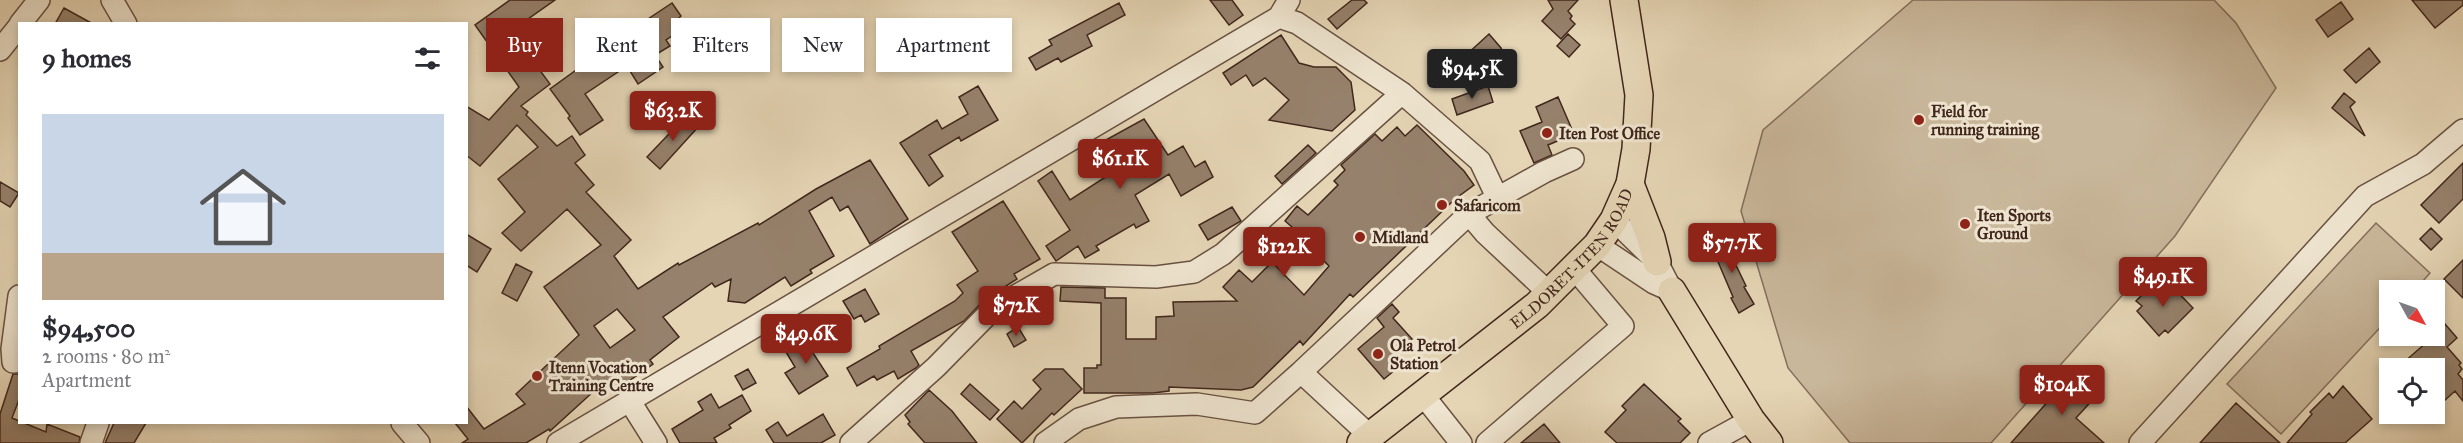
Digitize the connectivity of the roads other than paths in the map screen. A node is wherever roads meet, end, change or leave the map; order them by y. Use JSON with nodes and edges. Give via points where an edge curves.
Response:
{"nodes":[{"id":1,"x":39,"y":0,"type":"edge"},
{"id":2,"x":112,"y":0,"type":"edge"},
{"id":3,"x":1624,"y":0,"type":"edge"},
{"id":4,"x":1284,"y":8,"type":"edge"},
{"id":5,"x":22,"y":22,"type":"edge"},
{"id":6,"x":125,"y":22,"type":"edge"},
{"id":7,"x":18,"y":28,"type":"edge"},
{"id":8,"x":0,"y":50,"type":"edge"},
{"id":9,"x":1402,"y":93,"type":"junction"},
{"id":10,"x":2463,"y":130,"type":"edge"},
{"id":11,"x":1573,"y":159,"type":"dead end"},
{"id":12,"x":1630,"y":184,"type":"junction"},
{"id":13,"x":1498,"y":199,"type":"junction"},
{"id":14,"x":1469,"y":214,"type":"junction"},
{"id":15,"x":1614,"y":220,"type":"junction"},
{"id":16,"x":1597,"y":245,"type":"junction"},
{"id":17,"x":1657,"y":262,"type":"junction"},
{"id":18,"x":1574,"y":268,"type":"junction"},
{"id":19,"x":1672,"y":291,"type":"junction"},
{"id":20,"x":1549,"y":293,"type":"junction"},
{"id":21,"x":18,"y":304,"type":"edge"},
{"id":22,"x":18,"y":361,"type":"edge"},
{"id":23,"x":1301,"y":372,"type":"junction"},
{"id":24,"x":1423,"y":395,"type":"junction"},
{"id":25,"x":629,"y":400,"type":"junction"},
{"id":26,"x":1751,"y":420,"type":"junction"},
{"id":27,"x":99,"y":424,"type":"edge"},
{"id":28,"x":399,"y":430,"type":"edge"},
{"id":29,"x":1365,"y":440,"type":"edge"},
{"id":30,"x":91,"y":443,"type":"edge"},
{"id":31,"x":419,"y":443,"type":"edge"},
{"id":32,"x":558,"y":443,"type":"edge"},
{"id":33,"x":656,"y":443,"type":"edge"},
{"id":34,"x":851,"y":443,"type":"edge"},
{"id":35,"x":1045,"y":443,"type":"edge"},
{"id":36,"x":1461,"y":443,"type":"edge"},
{"id":37,"x":1487,"y":443,"type":"edge"},
{"id":38,"x":1709,"y":443,"type":"edge"},
{"id":39,"x":1769,"y":443,"type":"edge"},
{"id":40,"x":2140,"y":443,"type":"edge"}],
"edges":[{"from":1,"to":5,"type":"street"},
{"from":2,"to":6,"type":"street"},
{"from":3,"to":12,"type":"main road","name":"ELDORET-ITEN ROAD","via":[[1639,95]]},
{"from":4,"to":9,"type":"street","via":[[1297,23]]},
{"from":4,"to":25,"type":"street"},
{"from":7,"to":8,"type":"street"},
{"from":9,"to":13,"type":"street","via":[[1480,161]]},
{"from":9,"to":34,"type":"street","via":[[1214,260],[1194,272],[1156,277],[1054,274],[993,309],[936,367]]},
{"from":10,"to":40,"type":"street","via":[[2423,164],[2365,196]]},
{"from":11,"to":13,"type":"street"},
{"from":12,"to":15,"type":"main road","name":"ELDORET-ITEN ROAD"},
{"from":12,"to":17,"type":"main road"},
{"from":13,"to":14,"type":"street"},
{"from":14,"to":20,"type":"street"},
{"from":14,"to":23,"type":"street"},
{"from":15,"to":16,"type":"main road","name":"ELDORET-ITEN ROAD"},
{"from":15,"to":17,"type":"street"},
{"from":16,"to":18,"type":"main road","name":"ELDORET-ITEN ROAD"},
{"from":16,"to":19,"type":"street"},
{"from":17,"to":19,"type":"street"},
{"from":18,"to":20,"type":"main road","name":"ELDORET-ITEN ROAD"},
{"from":18,"to":37,"type":"street","via":[[1623,326]]},
{"from":19,"to":26,"type":"main road"},
{"from":20,"to":24,"type":"main road","name":"ELDORET-ITEN ROAD"},
{"from":21,"to":22,"type":"street","via":[[12,362]]},
{"from":23,"to":29,"type":"street"},
{"from":23,"to":35,"type":"street","via":[[1255,413],[1197,404],[1116,407],[1079,419]]},
{"from":24,"to":29,"type":"main road","name":"ELDORET-ITEN ROAD"},
{"from":24,"to":36,"type":"street"},
{"from":25,"to":32,"type":"street"},
{"from":25,"to":33,"type":"street"},
{"from":26,"to":38,"type":"street"},
{"from":26,"to":39,"type":"main road"},
{"from":27,"to":30,"type":"street"},
{"from":28,"to":31,"type":"street"}]}
